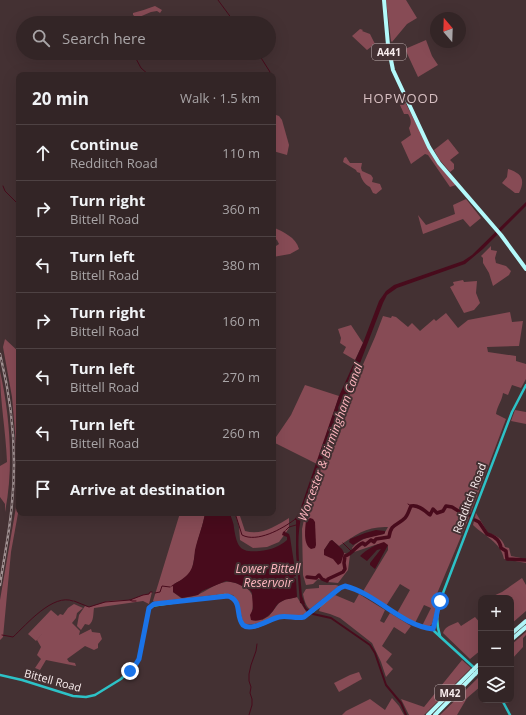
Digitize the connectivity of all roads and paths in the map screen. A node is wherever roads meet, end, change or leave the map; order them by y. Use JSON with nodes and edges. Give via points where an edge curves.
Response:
{"nodes":[{"id":1,"x":384,"y":0,"type":"edge"},
{"id":2,"x":526,"y":269,"type":"edge"},
{"id":3,"x":526,"y":385,"type":"edge"},
{"id":4,"x":436,"y":620,"type":"junction"},
{"id":5,"x":526,"y":621,"type":"edge"},
{"id":6,"x":437,"y":626,"type":"junction"},
{"id":7,"x":526,"y":627,"type":"edge"},
{"id":8,"x":433,"y":628,"type":"junction"},
{"id":9,"x":437,"y":631,"type":"junction"},
{"id":10,"x":514,"y":631,"type":"edge"},
{"id":11,"x":514,"y":637,"type":"edge"},
{"id":12,"x":479,"y":667,"type":"edge"},
{"id":13,"x":478,"y":671,"type":"edge"},
{"id":14,"x":473,"y":673,"type":"junction"},
{"id":15,"x":0,"y":675,"type":"edge"},
{"id":16,"x":504,"y":703,"type":"edge"},
{"id":17,"x":428,"y":715,"type":"edge"},
{"id":18,"x":435,"y":715,"type":"edge"},
{"id":19,"x":510,"y":715,"type":"edge"}],
"edges":[{"from":1,"to":2,"type":"highway","number":"A441","via":[[393,70],[429,147]]},
{"from":3,"to":4,"type":"main road","name":"Redditch Road","via":[[512,412],[453,565]]},
{"from":4,"to":6,"type":"main road","name":"Redditch Road"},
{"from":4,"to":8,"type":"main road","name":"Redditch Road"},
{"from":5,"to":10,"type":"highway"},
{"from":6,"to":8,"type":"main road"},
{"from":6,"to":9,"type":"main road","name":"Redditch Road"},
{"from":7,"to":11,"type":"highway"},
{"from":8,"to":9,"type":"main road"},
{"from":8,"to":15,"type":"main road","name":"Bittell Road","via":[[417,625],[345,586],[300,618],[280,617],[249,627],[241,621],[236,601],[228,596],[155,604],[149,608],[136,664],[121,679],[95,695],[73,696]]},
{"from":9,"to":13,"type":"main road"},
{"from":12,"to":14,"type":"highway","number":"M42","bridge":true},
{"from":14,"to":17,"type":"highway","number":"M42"},
{"from":14,"to":18,"type":"highway","number":"M42"},
{"from":16,"to":19,"type":"main road"}]}
